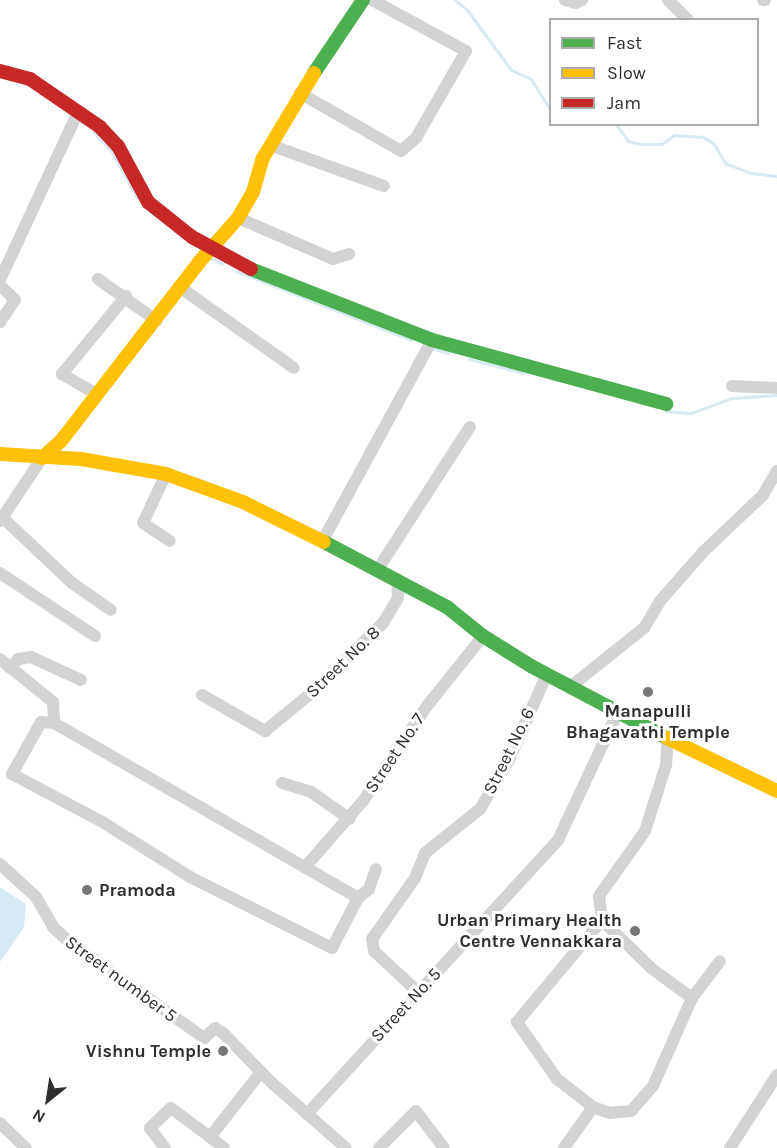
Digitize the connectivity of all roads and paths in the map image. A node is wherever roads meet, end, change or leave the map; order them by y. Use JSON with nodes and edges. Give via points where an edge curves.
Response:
{"nodes":[{"id":1,"x":363,"y":0,"type":"edge"},
{"id":2,"x":372,"y":0,"type":"edge"},
{"id":3,"x":565,"y":0,"type":"edge"},
{"id":4,"x":582,"y":0,"type":"edge"},
{"id":5,"x":668,"y":0,"type":"edge"},
{"id":6,"x":686,"y":18,"type":"edge"},
{"id":7,"x":0,"y":71,"type":"edge"},
{"id":8,"x":300,"y":93,"type":"junction"},
{"id":9,"x":78,"y":112,"type":"junction"},
{"id":10,"x":270,"y":145,"type":"junction"},
{"id":11,"x":384,"y":186,"type":"dead end"},
{"id":12,"x":238,"y":218,"type":"junction"},
{"id":13,"x":212,"y":249,"type":"junction"},
{"id":14,"x":349,"y":254,"type":"dead end"},
{"id":15,"x":98,"y":279,"type":"dead end"},
{"id":16,"x":0,"y":283,"type":"edge"},
{"id":17,"x":181,"y":288,"type":"junction"},
{"id":18,"x":126,"y":296,"type":"junction"},
{"id":19,"x":157,"y":321,"type":"junction"},
{"id":20,"x":0,"y":322,"type":"edge"},
{"id":21,"x":432,"y":340,"type":"junction"},
{"id":22,"x":294,"y":369,"type":"dead end"},
{"id":23,"x":732,"y":386,"type":"dead end"},
{"id":24,"x":777,"y":388,"type":"edge"},
{"id":25,"x":98,"y":395,"type":"junction"},
{"id":26,"x":666,"y":404,"type":"dead end"},
{"id":27,"x":470,"y":427,"type":"dead end"},
{"id":28,"x":0,"y":454,"type":"edge"},
{"id":29,"x":42,"y":458,"type":"junction"},
{"id":30,"x":777,"y":471,"type":"edge"},
{"id":31,"x":166,"y":474,"type":"junction"},
{"id":32,"x":1,"y":519,"type":"edge"},
{"id":33,"x":323,"y":540,"type":"junction"},
{"id":34,"x":171,"y":541,"type":"dead end"},
{"id":35,"x":378,"y":569,"type":"junction"},
{"id":36,"x":0,"y":573,"type":"edge"},
{"id":37,"x":398,"y":579,"type":"junction"},
{"id":38,"x":111,"y":610,"type":"dead end"},
{"id":39,"x":95,"y":636,"type":"dead end"},
{"id":40,"x":483,"y":636,"type":"junction"},
{"id":41,"x":0,"y":659,"type":"edge"},
{"id":42,"x":10,"y":668,"type":"junction"},
{"id":43,"x":547,"y":674,"type":"junction"},
{"id":44,"x":81,"y":680,"type":"dead end"},
{"id":45,"x":570,"y":687,"type":"junction"},
{"id":46,"x":202,"y":695,"type":"dead end"},
{"id":47,"x":617,"y":714,"type":"junction"},
{"id":48,"x":54,"y":723,"type":"junction"},
{"id":49,"x":668,"y":737,"type":"junction"},
{"id":50,"x":0,"y":768,"type":"edge"},
{"id":51,"x":12,"y":774,"type":"junction"},
{"id":52,"x":282,"y":783,"type":"dead end"},
{"id":53,"x":777,"y":791,"type":"edge"},
{"id":54,"x":350,"y":819,"type":"junction"},
{"id":55,"x":0,"y":864,"type":"edge"},
{"id":56,"x":305,"y":867,"type":"junction"},
{"id":57,"x":376,"y":869,"type":"dead end"},
{"id":58,"x":358,"y":898,"type":"junction"},
{"id":59,"x":602,"y":920,"type":"junction"},
{"id":60,"x":720,"y":961,"type":"dead end"},
{"id":61,"x":418,"y":992,"type":"junction"},
{"id":62,"x":692,"y":998,"type":"junction"},
{"id":63,"x":261,"y":1072,"type":"junction"},
{"id":64,"x":777,"y":1075,"type":"edge"},
{"id":65,"x":593,"y":1107,"type":"junction"},
{"id":66,"x":307,"y":1114,"type":"junction"},
{"id":67,"x":0,"y":1123,"type":"edge"},
{"id":68,"x":210,"y":1137,"type":"junction"},
{"id":69,"x":21,"y":1146,"type":"edge"},
{"id":70,"x":165,"y":1148,"type":"edge"},
{"id":71,"x":224,"y":1148,"type":"edge"},
{"id":72,"x":346,"y":1148,"type":"edge"},
{"id":73,"x":379,"y":1148,"type":"edge"},
{"id":74,"x":444,"y":1148,"type":"edge"},
{"id":75,"x":564,"y":1148,"type":"edge"},
{"id":76,"x":730,"y":1148,"type":"edge"}],
"edges":[{"from":1,"to":8,"type":"street"},
{"from":2,"to":8,"type":"street","via":[[466,51],[416,138],[401,151]]},
{"from":3,"to":4,"type":"street"},
{"from":5,"to":6,"type":"street"},
{"from":7,"to":9,"type":"street","via":[[30,79]]},
{"from":8,"to":10,"type":"street"},
{"from":9,"to":13,"type":"street","via":[[118,146],[148,202]]},
{"from":9,"to":16,"type":"street"},
{"from":10,"to":11,"type":"street"},
{"from":10,"to":12,"type":"street","via":[[254,192]]},
{"from":12,"to":13,"type":"street"},
{"from":12,"to":14,"type":"street","via":[[333,259]]},
{"from":13,"to":17,"type":"street"},
{"from":13,"to":21,"type":"street","via":[[265,276]]},
{"from":15,"to":18,"type":"street"},
{"from":16,"to":20,"type":"street","via":[[15,300]]},
{"from":17,"to":19,"type":"street"},
{"from":17,"to":22,"type":"street"},
{"from":18,"to":19,"type":"street"},
{"from":18,"to":25,"type":"street","via":[[62,374]]},
{"from":19,"to":25,"type":"street"},
{"from":21,"to":26,"type":"street"},
{"from":21,"to":33,"type":"street"},
{"from":23,"to":24,"type":"street"},
{"from":25,"to":29,"type":"street"},
{"from":27,"to":35,"type":"street"},
{"from":28,"to":29,"type":"street"},
{"from":29,"to":31,"type":"street","via":[[81,459]]},
{"from":29,"to":32,"type":"street"},
{"from":30,"to":45,"type":"street","via":[[763,495],[703,552],[660,601],[644,628]]},
{"from":31,"to":33,"type":"street","via":[[195,482]]},
{"from":31,"to":34,"type":"street","via":[[143,523]]},
{"from":32,"to":38,"type":"street","via":[[72,583]]},
{"from":33,"to":35,"type":"street"},
{"from":35,"to":37,"type":"street"},
{"from":36,"to":39,"type":"street"},
{"from":37,"to":40,"type":"street","via":[[447,607]]},
{"from":37,"to":46,"type":"street","name":"Street No. 8","via":[[398,598],[383,623],[310,694],[265,731]]},
{"from":40,"to":43,"type":"street"},
{"from":40,"to":54,"type":"street","name":"Street No. 7","via":[[427,706]]},
{"from":41,"to":42,"type":"street"},
{"from":42,"to":44,"type":"street","via":[[18,659],[31,657]]},
{"from":42,"to":48,"type":"street","via":[[53,702]]},
{"from":43,"to":45,"type":"street"},
{"from":43,"to":61,"type":"street","name":"Street No. 6","via":[[509,760],[480,809],[425,853],[415,878],[376,933],[374,951]]},
{"from":45,"to":47,"type":"street"},
{"from":47,"to":49,"type":"street"},
{"from":47,"to":61,"type":"street","name":"Street No. 5","via":[[558,840]]},
{"from":48,"to":51,"type":"street","via":[[41,722]]},
{"from":48,"to":56,"type":"street"},
{"from":49,"to":53,"type":"street"},
{"from":49,"to":59,"type":"street","via":[[666,765],[645,831],[599,896]]},
{"from":50,"to":51,"type":"street"},
{"from":51,"to":58,"type":"street","via":[[104,823],[190,877],[332,948]]},
{"from":52,"to":54,"type":"street","via":[[311,792]]},
{"from":54,"to":56,"type":"street","name":"Street No. 7"},
{"from":55,"to":63,"type":"street","name":"Street number 5","via":[[36,897],[69,942],[204,1038],[215,1028],[234,1041]]},
{"from":56,"to":58,"type":"street"},
{"from":57,"to":58,"type":"street","via":[[369,889]]},
{"from":59,"to":62,"type":"street","via":[[651,968]]},
{"from":59,"to":65,"type":"street","via":[[517,1022],[557,1079]]},
{"from":60,"to":62,"type":"street"},
{"from":61,"to":66,"type":"street","name":"Street No. 5"},
{"from":62,"to":65,"type":"street","via":[[653,1086],[631,1111],[610,1113]]},
{"from":63,"to":66,"type":"street"},
{"from":63,"to":68,"type":"street"},
{"from":64,"to":76,"type":"street"},
{"from":65,"to":75,"type":"street"},
{"from":66,"to":72,"type":"street"},
{"from":67,"to":69,"type":"street"},
{"from":68,"to":70,"type":"street","via":[[171,1108],[150,1128]]},
{"from":68,"to":71,"type":"street"},
{"from":73,"to":74,"type":"street","via":[[416,1111]]}]}
